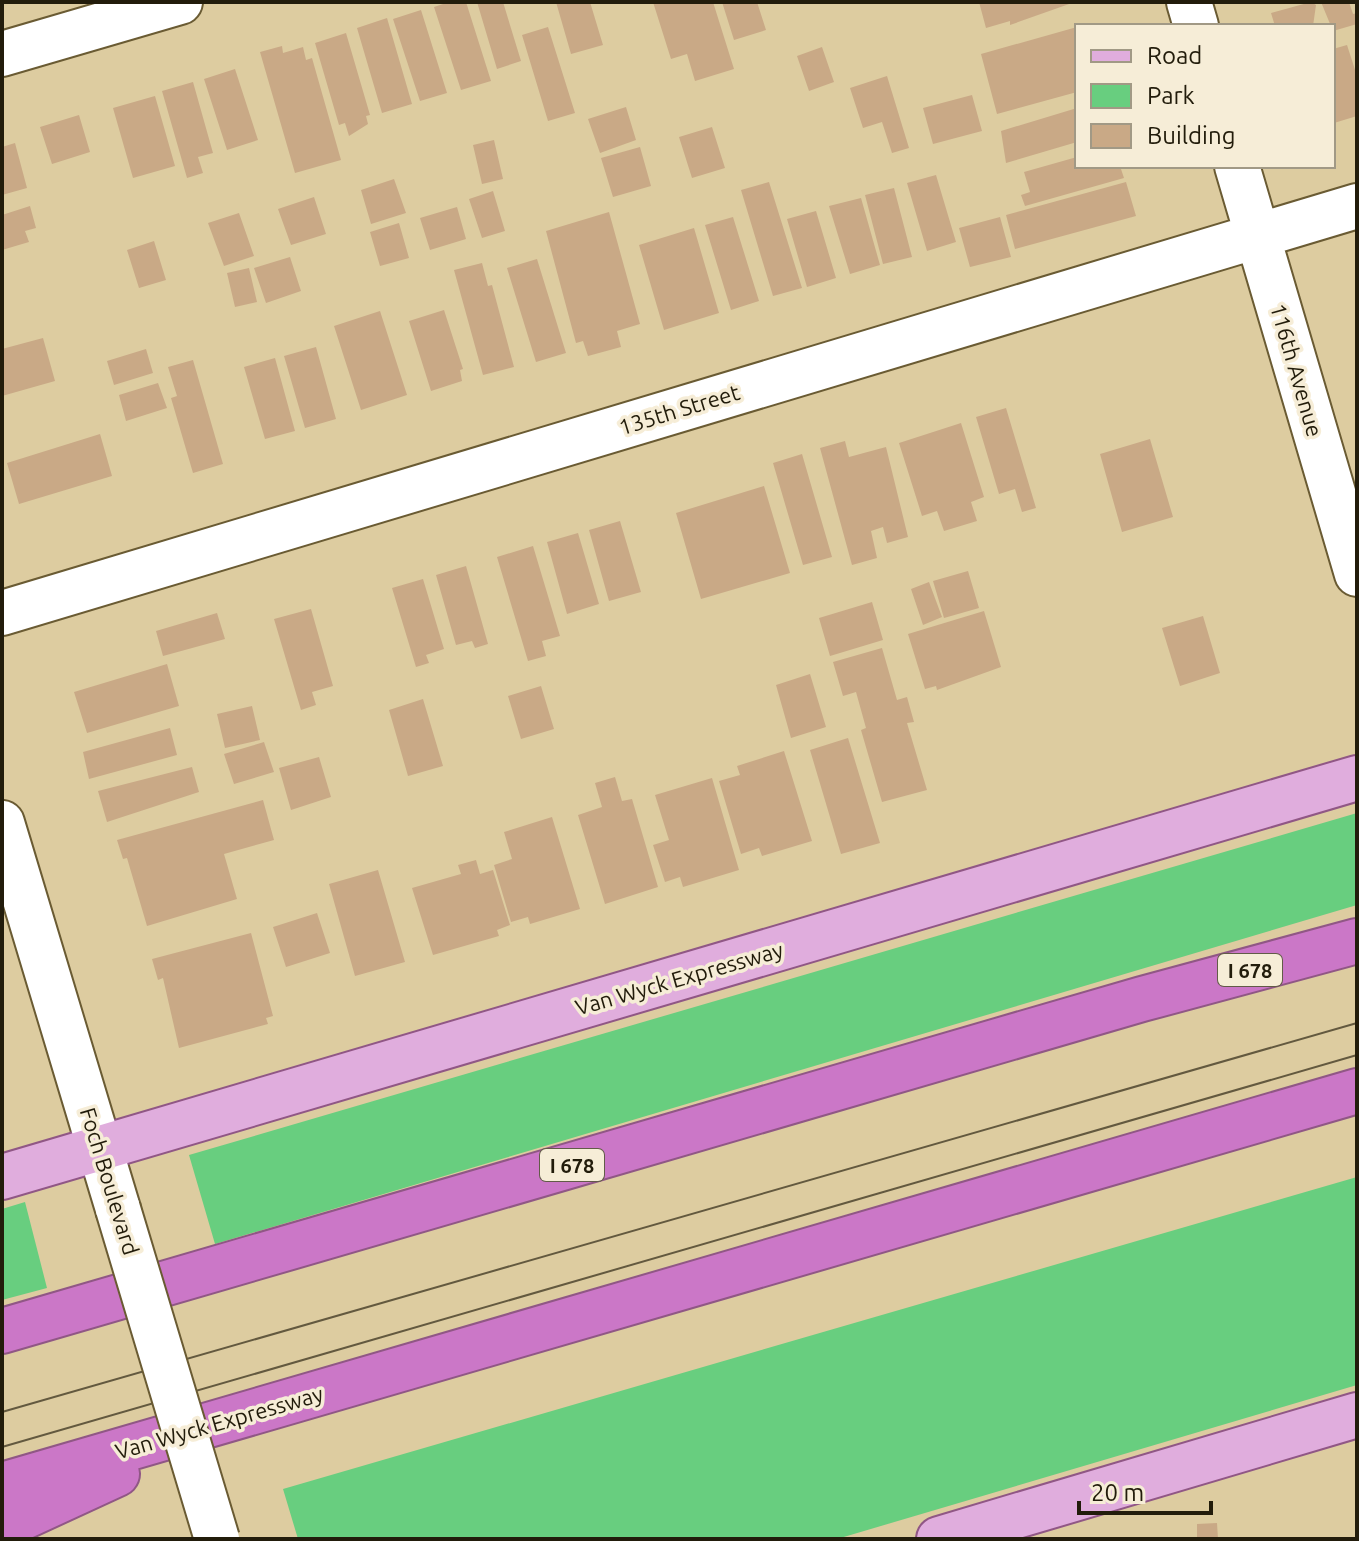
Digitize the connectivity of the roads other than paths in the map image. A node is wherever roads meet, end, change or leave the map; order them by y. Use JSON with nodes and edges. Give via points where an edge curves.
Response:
{"nodes":[{"id":1,"x":180,"y":2,"type":"edge"},
{"id":2,"x":1189,"y":2,"type":"edge"},
{"id":3,"x":1195,"y":24,"type":"edge"},
{"id":4,"x":2,"y":54,"type":"edge"},
{"id":5,"x":1238,"y":168,"type":"edge"},
{"id":6,"x":1357,"y":206,"type":"edge"},
{"id":7,"x":1258,"y":234,"type":"junction"},
{"id":8,"x":1357,"y":574,"type":"edge"},
{"id":9,"x":2,"y":613,"type":"edge"},
{"id":10,"x":1357,"y":778,"type":"edge"},
{"id":11,"x":2,"y":823,"type":"edge"},
{"id":12,"x":1357,"y":922,"type":"edge"},
{"id":13,"x":1357,"y":941,"type":"edge"},
{"id":14,"x":1142,"y":999,"type":"junction"},
{"id":15,"x":1357,"y":1091,"type":"edge"},
{"id":16,"x":99,"y":1148,"type":"junction"},
{"id":17,"x":2,"y":1177,"type":"edge"},
{"id":18,"x":2,"y":1331,"type":"edge"},
{"id":19,"x":254,"y":1412,"type":"junction"},
{"id":20,"x":1357,"y":1415,"type":"edge"},
{"id":21,"x":2,"y":1485,"type":"edge"},
{"id":22,"x":2,"y":1527,"type":"edge"},
{"id":23,"x":217,"y":1539,"type":"edge"},
{"id":24,"x":939,"y":1539,"type":"edge"}],
"edges":[{"from":1,"to":4,"type":"street"},
{"from":2,"to":3,"type":"street"},
{"from":5,"to":7,"type":"street","name":"116th Avenue"},
{"from":6,"to":7,"type":"street","name":"135th Street"},
{"from":7,"to":8,"type":"street","name":"116th Avenue"},
{"from":7,"to":9,"type":"street","name":"135th Street"},
{"from":10,"to":16,"type":"main road","name":"Van Wyck Expressway"},
{"from":11,"to":16,"type":"street","name":"Foch Boulevard"},
{"from":12,"to":14,"type":"highway"},
{"from":13,"to":14,"type":"highway","number":"I 678"},
{"from":14,"to":18,"type":"highway","number":"I 678"},
{"from":15,"to":19,"type":"highway","name":"Van Wyck Expressway"},
{"from":16,"to":17,"type":"main road","name":"Van Wyck Expressway"},
{"from":16,"to":23,"type":"street","name":"Foch Boulevard","bridge":true},
{"from":19,"to":21,"type":"highway","name":"Van Wyck Expressway"},
{"from":19,"to":22,"type":"highway"},
{"from":20,"to":24,"type":"main road"}]}
